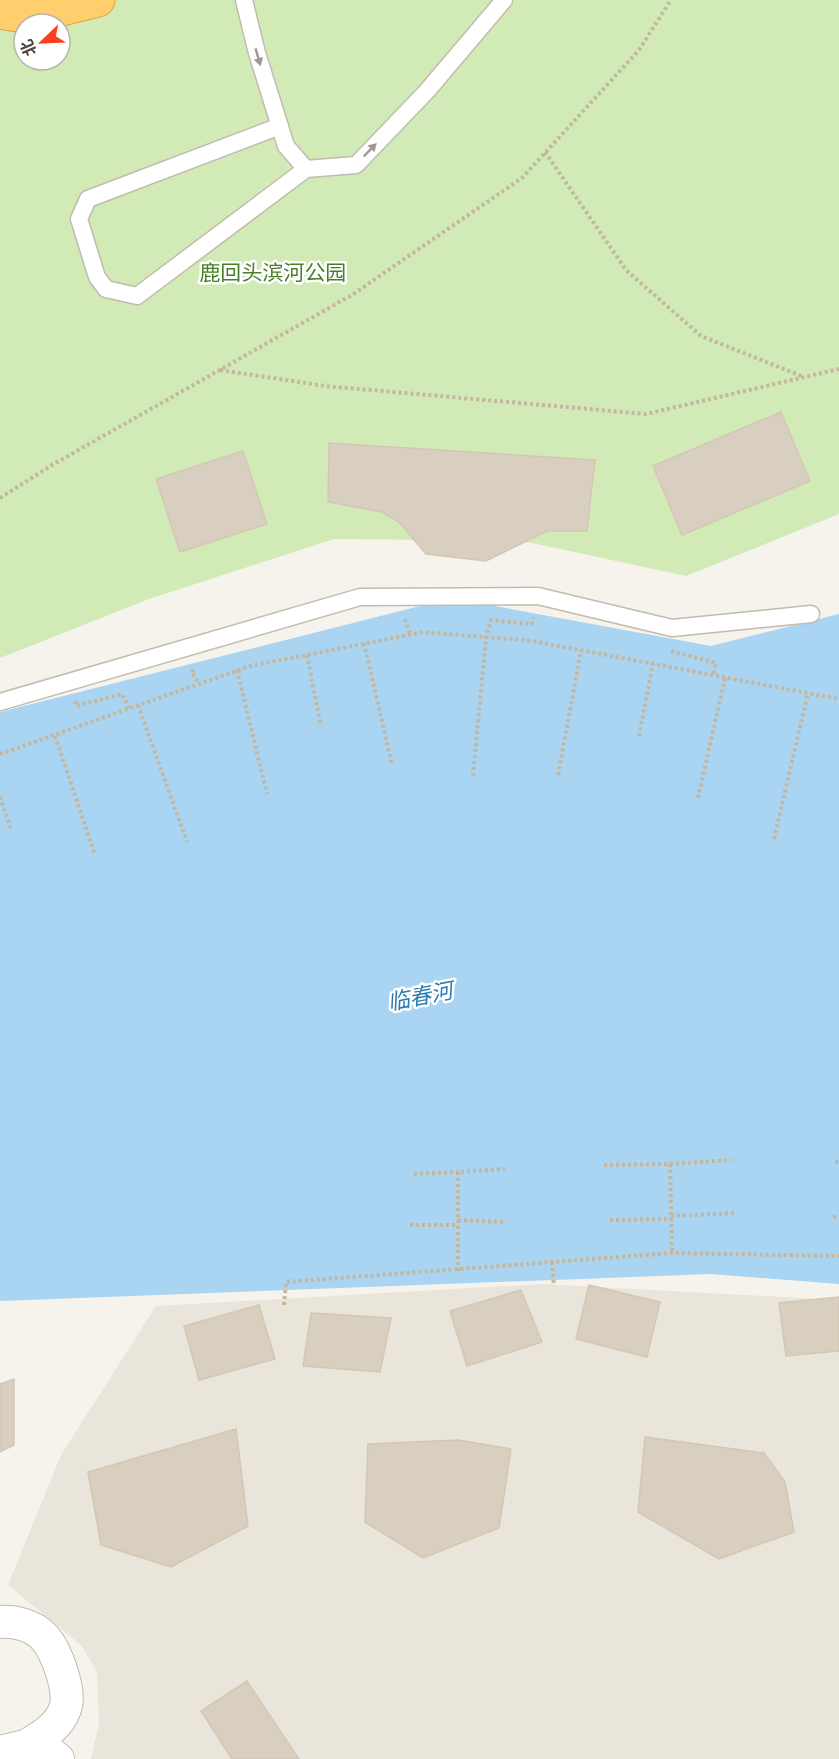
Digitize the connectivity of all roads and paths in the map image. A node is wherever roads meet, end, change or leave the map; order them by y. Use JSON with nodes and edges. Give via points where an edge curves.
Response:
{"nodes":[{"id":1,"x":98,"y":0,"type":"edge"},
{"id":2,"x":244,"y":0,"type":"edge"},
{"id":3,"x":504,"y":0,"type":"edge"},
{"id":4,"x":671,"y":0,"type":"edge"},
{"id":5,"x":26,"y":12,"type":"edge"},
{"id":6,"x":280,"y":126,"type":"junction"},
{"id":7,"x":545,"y":152,"type":"junction"},
{"id":8,"x":306,"y":169,"type":"junction"},
{"id":9,"x":839,"y":369,"type":"edge"},
{"id":10,"x":219,"y":370,"type":"junction"},
{"id":11,"x":804,"y":377,"type":"junction"},
{"id":12,"x":0,"y":498,"type":"edge"},
{"id":13,"x":538,"y":596,"type":"junction"},
{"id":14,"x":811,"y":614,"type":"dead end"},
{"id":15,"x":672,"y":628,"type":"junction"},
{"id":16,"x":486,"y":637,"type":"junction"},
{"id":17,"x":364,"y":643,"type":"junction"},
{"id":18,"x":581,"y":650,"type":"junction"},
{"id":19,"x":307,"y":655,"type":"junction"},
{"id":20,"x":653,"y":664,"type":"junction"},
{"id":21,"x":237,"y":670,"type":"junction"},
{"id":22,"x":713,"y":676,"type":"junction"},
{"id":23,"x":725,"y":678,"type":"junction"},
{"id":24,"x":808,"y":693,"type":"junction"},
{"id":25,"x":839,"y":699,"type":"edge"},
{"id":26,"x":0,"y":702,"type":"edge"},
{"id":27,"x":138,"y":705,"type":"junction"},
{"id":28,"x":321,"y":726,"type":"dead end"},
{"id":29,"x":55,"y":736,"type":"junction"},
{"id":30,"x":639,"y":736,"type":"dead end"},
{"id":31,"x":0,"y":754,"type":"edge"},
{"id":32,"x":392,"y":765,"type":"dead end"},
{"id":33,"x":558,"y":775,"type":"dead end"},
{"id":34,"x":473,"y":776,"type":"dead end"},
{"id":35,"x":267,"y":794,"type":"dead end"},
{"id":36,"x":0,"y":797,"type":"edge"},
{"id":37,"x":698,"y":798,"type":"dead end"},
{"id":38,"x":11,"y":830,"type":"dead end"},
{"id":39,"x":774,"y":839,"type":"dead end"},
{"id":40,"x":187,"y":842,"type":"dead end"},
{"id":41,"x":95,"y":855,"type":"dead end"},
{"id":42,"x":730,"y":1160,"type":"dead end"},
{"id":43,"x":670,"y":1164,"type":"junction"},
{"id":44,"x":604,"y":1165,"type":"dead end"},
{"id":45,"x":505,"y":1169,"type":"dead end"},
{"id":46,"x":458,"y":1172,"type":"junction"},
{"id":47,"x":414,"y":1174,"type":"dead end"},
{"id":48,"x":734,"y":1213,"type":"dead end"},
{"id":49,"x":671,"y":1217,"type":"junction"},
{"id":50,"x":610,"y":1220,"type":"dead end"},
{"id":51,"x":504,"y":1222,"type":"dead end"},
{"id":52,"x":458,"y":1223,"type":"junction"},
{"id":53,"x":410,"y":1225,"type":"dead end"},
{"id":54,"x":672,"y":1253,"type":"junction"},
{"id":55,"x":839,"y":1256,"type":"edge"},
{"id":56,"x":552,"y":1262,"type":"junction"},
{"id":57,"x":459,"y":1271,"type":"junction"},
{"id":58,"x":554,"y":1286,"type":"dead end"},
{"id":59,"x":284,"y":1305,"type":"dead end"},
{"id":60,"x":0,"y":1622,"type":"edge"},
{"id":61,"x":15,"y":1748,"type":"edge"},
{"id":62,"x":57,"y":1759,"type":"edge"}],
"edges":[{"from":1,"to":5,"type":"highway"},
{"from":2,"to":6,"type":"lane","one_way":true},
{"from":8,"to":3,"type":"lane","one_way":true,"via":[[356,165],[427,91]]},
{"from":4,"to":7,"type":"path","via":[[639,50]]},
{"from":6,"to":8,"type":"lane","via":[[286,146]]},
{"from":6,"to":8,"type":"lane","via":[[88,199],[79,219],[97,277],[106,289],[136,296]]},
{"from":7,"to":10,"type":"path","via":[[522,178],[351,294]]},
{"from":7,"to":11,"type":"path","via":[[626,270],[701,336]]},
{"from":9,"to":11,"type":"path"},
{"from":10,"to":11,"type":"path","via":[[325,386],[646,414]]},
{"from":10,"to":12,"type":"path"},
{"from":13,"to":15,"type":"lane"},
{"from":13,"to":16,"type":"path","via":[[532,624],[491,620]]},
{"from":13,"to":26,"type":"lane","via":[[360,597]]},
{"from":14,"to":15,"type":"lane"},
{"from":15,"to":22,"type":"path","via":[[671,651],[716,663]]},
{"from":16,"to":17,"type":"path","via":[[424,632]]},
{"from":16,"to":18,"type":"path"},
{"from":16,"to":34,"type":"path"},
{"from":17,"to":19,"type":"path"},
{"from":17,"to":32,"type":"path"},
{"from":18,"to":20,"type":"path"},
{"from":18,"to":33,"type":"path"},
{"from":19,"to":21,"type":"path"},
{"from":19,"to":28,"type":"path"},
{"from":20,"to":22,"type":"path"},
{"from":20,"to":30,"type":"path"},
{"from":21,"to":27,"type":"path"},
{"from":21,"to":35,"type":"path"},
{"from":22,"to":23,"type":"path"},
{"from":23,"to":24,"type":"path"},
{"from":23,"to":37,"type":"path"},
{"from":24,"to":25,"type":"path"},
{"from":24,"to":39,"type":"path"},
{"from":27,"to":29,"type":"path"},
{"from":27,"to":40,"type":"path"},
{"from":29,"to":31,"type":"path"},
{"from":29,"to":41,"type":"path"},
{"from":36,"to":38,"type":"path"},
{"from":42,"to":43,"type":"path"},
{"from":43,"to":44,"type":"path"},
{"from":43,"to":49,"type":"path"},
{"from":45,"to":46,"type":"path"},
{"from":46,"to":47,"type":"path"},
{"from":46,"to":52,"type":"path"},
{"from":48,"to":49,"type":"path"},
{"from":49,"to":50,"type":"path"},
{"from":49,"to":54,"type":"path"},
{"from":51,"to":52,"type":"path"},
{"from":52,"to":53,"type":"path"},
{"from":52,"to":57,"type":"path"},
{"from":54,"to":55,"type":"path"},
{"from":54,"to":56,"type":"path"},
{"from":56,"to":57,"type":"path"},
{"from":56,"to":58,"type":"path"},
{"from":57,"to":59,"type":"path","via":[[286,1282]]},
{"from":60,"to":61,"type":"street","via":[[30,1627],[44,1636],[67,1685],[66,1709],[51,1731]]},
{"from":61,"to":62,"type":"street","via":[[37,1743]]}]}
